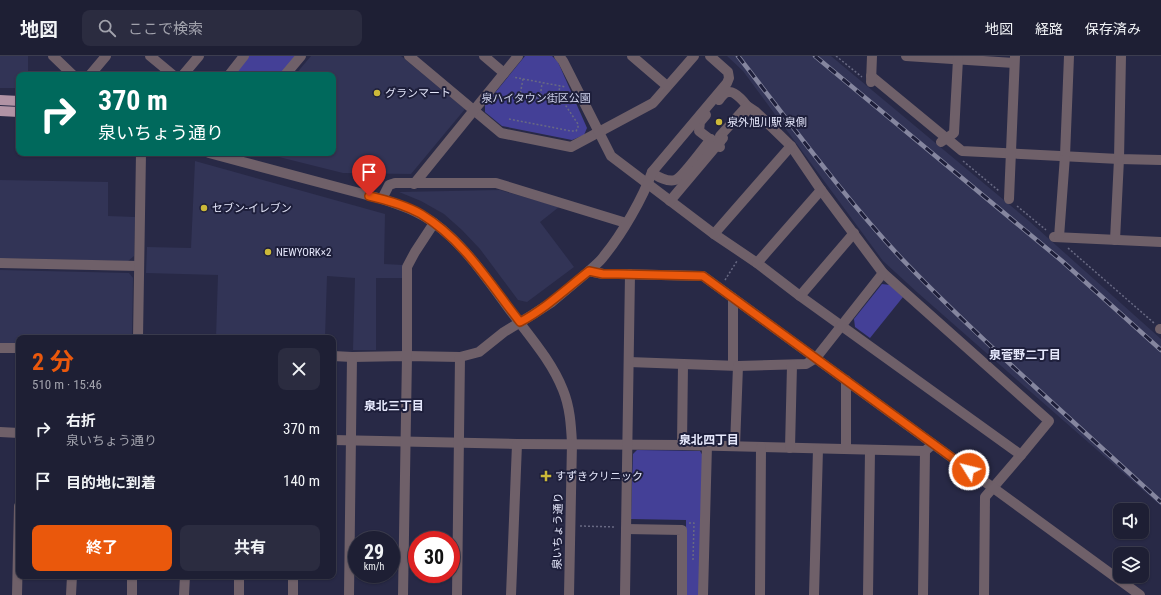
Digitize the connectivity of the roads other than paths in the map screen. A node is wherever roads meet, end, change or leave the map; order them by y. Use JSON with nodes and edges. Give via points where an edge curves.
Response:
{"nodes":[{"id":1,"x":53,"y":56,"type":"edge"},
{"id":2,"x":106,"y":56,"type":"edge"},
{"id":3,"x":150,"y":56,"type":"edge"},
{"id":4,"x":199,"y":56,"type":"edge"},
{"id":5,"x":244,"y":56,"type":"edge"},
{"id":6,"x":301,"y":56,"type":"edge"},
{"id":7,"x":409,"y":56,"type":"edge"},
{"id":8,"x":484,"y":56,"type":"edge"},
{"id":9,"x":518,"y":56,"type":"edge"},
{"id":10,"x":559,"y":56,"type":"edge"},
{"id":11,"x":632,"y":56,"type":"edge"},
{"id":12,"x":694,"y":56,"type":"edge"},
{"id":13,"x":710,"y":56,"type":"edge"},
{"id":14,"x":872,"y":56,"type":"edge"},
{"id":15,"x":906,"y":56,"type":"edge"},
{"id":16,"x":1069,"y":56,"type":"edge"},
{"id":17,"x":1121,"y":56,"type":"edge"},
{"id":18,"x":958,"y":59,"type":"junction"},
{"id":19,"x":1015,"y":59,"type":"edge"},
{"id":20,"x":70,"y":72,"type":"edge"},
{"id":21,"x":93,"y":72,"type":"edge"},
{"id":22,"x":169,"y":72,"type":"edge"},
{"id":23,"x":186,"y":72,"type":"edge"},
{"id":24,"x":231,"y":72,"type":"edge"},
{"id":25,"x":288,"y":72,"type":"edge"},
{"id":26,"x":504,"y":73,"type":"junction"},
{"id":27,"x":667,"y":86,"type":"junction"},
{"id":28,"x":728,"y":87,"type":"junction"},
{"id":29,"x":0,"y":100,"type":"edge"},
{"id":30,"x":16,"y":101,"type":"edge"},
{"id":31,"x":749,"y":107,"type":"junction"},
{"id":32,"x":474,"y":110,"type":"junction"},
{"id":33,"x":0,"y":111,"type":"edge"},
{"id":34,"x":16,"y":112,"type":"edge"},
{"id":35,"x":699,"y":126,"type":"junction"},
{"id":36,"x":598,"y":133,"type":"junction"},
{"id":37,"x":944,"y":140,"type":"junction"},
{"id":38,"x":717,"y":143,"type":"junction"},
{"id":39,"x":790,"y":146,"type":"junction"},
{"id":40,"x":1011,"y":153,"type":"junction"},
{"id":41,"x":142,"y":156,"type":"edge"},
{"id":42,"x":230,"y":156,"type":"edge"},
{"id":43,"x":1065,"y":156,"type":"junction"},
{"id":44,"x":1119,"y":159,"type":"junction"},
{"id":45,"x":1161,"y":160,"type":"edge"},
{"id":46,"x":653,"y":174,"type":"junction"},
{"id":47,"x":414,"y":184,"type":"junction"},
{"id":48,"x":648,"y":184,"type":"junction"},
{"id":49,"x":821,"y":190,"type":"junction"},
{"id":50,"x":382,"y":199,"type":"junction"},
{"id":51,"x":1009,"y":199,"type":"dead end"},
{"id":52,"x":672,"y":202,"type":"junction"},
{"id":53,"x":434,"y":223,"type":"junction"},
{"id":54,"x":626,"y":223,"type":"junction"},
{"id":55,"x":854,"y":233,"type":"junction"},
{"id":56,"x":714,"y":234,"type":"junction"},
{"id":57,"x":1115,"y":240,"type":"junction"},
{"id":58,"x":1161,"y":242,"type":"edge"},
{"id":59,"x":0,"y":262,"type":"edge"},
{"id":60,"x":757,"y":263,"type":"junction"},
{"id":61,"x":139,"y":266,"type":"junction"},
{"id":62,"x":589,"y":271,"type":"junction"},
{"id":63,"x":883,"y":273,"type":"junction"},
{"id":64,"x":630,"y":274,"type":"junction"},
{"id":65,"x":800,"y":296,"type":"junction"},
{"id":66,"x":733,"y":298,"type":"junction"},
{"id":67,"x":520,"y":322,"type":"junction"},
{"id":68,"x":842,"y":326,"type":"junction"},
{"id":69,"x":138,"y":335,"type":"edge"},
{"id":70,"x":0,"y":348,"type":"edge"},
{"id":71,"x":16,"y":348,"type":"edge"},
{"id":72,"x":336,"y":356,"type":"edge"},
{"id":73,"x":407,"y":356,"type":"junction"},
{"id":74,"x":460,"y":357,"type":"junction"},
{"id":75,"x":352,"y":358,"type":"junction"},
{"id":76,"x":816,"y":358,"type":"junction"},
{"id":77,"x":629,"y":362,"type":"junction"},
{"id":78,"x":683,"y":364,"type":"junction"},
{"id":79,"x":792,"y":365,"type":"junction"},
{"id":80,"x":735,"y":366,"type":"junction"},
{"id":81,"x":846,"y":380,"type":"junction"},
{"id":82,"x":0,"y":432,"type":"edge"},
{"id":83,"x":16,"y":433,"type":"edge"},
{"id":84,"x":336,"y":440,"type":"edge"},
{"id":85,"x":351,"y":440,"type":"junction"},
{"id":86,"x":406,"y":441,"type":"junction"},
{"id":87,"x":460,"y":442,"type":"junction"},
{"id":88,"x":572,"y":443,"type":"junction"},
{"id":89,"x":517,"y":444,"type":"junction"},
{"id":90,"x":628,"y":444,"type":"junction"},
{"id":91,"x":682,"y":445,"type":"junction"},
{"id":92,"x":707,"y":446,"type":"junction"},
{"id":93,"x":735,"y":446,"type":"junction"},
{"id":94,"x":762,"y":447,"type":"junction"},
{"id":95,"x":790,"y":448,"type":"junction"},
{"id":96,"x":929,"y":448,"type":"junction"},
{"id":97,"x":818,"y":449,"type":"junction"},
{"id":98,"x":846,"y":449,"type":"junction"},
{"id":99,"x":870,"y":450,"type":"junction"},
{"id":100,"x":1021,"y":455,"type":"junction"},
{"id":101,"x":993,"y":487,"type":"junction"},
{"id":102,"x":626,"y":529,"type":"junction"},
{"id":103,"x":17,"y":579,"type":"edge"},
{"id":104,"x":72,"y":579,"type":"edge"},
{"id":105,"x":132,"y":579,"type":"edge"},
{"id":106,"x":185,"y":579,"type":"edge"},
{"id":107,"x":239,"y":579,"type":"edge"},
{"id":108,"x":293,"y":579,"type":"edge"},
{"id":109,"x":17,"y":595,"type":"edge"},
{"id":110,"x":71,"y":595,"type":"edge"},
{"id":111,"x":132,"y":595,"type":"edge"},
{"id":112,"x":184,"y":595,"type":"edge"},
{"id":113,"x":239,"y":595,"type":"edge"},
{"id":114,"x":293,"y":595,"type":"edge"},
{"id":115,"x":349,"y":595,"type":"edge"},
{"id":116,"x":403,"y":595,"type":"edge"},
{"id":117,"x":457,"y":595,"type":"edge"},
{"id":118,"x":512,"y":595,"type":"edge"},
{"id":119,"x":569,"y":595,"type":"edge"},
{"id":120,"x":625,"y":595,"type":"edge"},
{"id":121,"x":682,"y":595,"type":"edge"},
{"id":122,"x":703,"y":595,"type":"edge"},
{"id":123,"x":760,"y":595,"type":"edge"},
{"id":124,"x":814,"y":595,"type":"edge"},
{"id":125,"x":868,"y":595,"type":"edge"},
{"id":126,"x":923,"y":595,"type":"edge"},
{"id":127,"x":984,"y":595,"type":"edge"},
{"id":128,"x":1140,"y":595,"type":"edge"}],
"edges":[{"from":1,"to":20,"type":"street"},
{"from":2,"to":21,"type":"street"},
{"from":3,"to":22,"type":"street"},
{"from":4,"to":23,"type":"street"},
{"from":5,"to":24,"type":"street"},
{"from":6,"to":25,"type":"street"},
{"from":7,"to":32,"type":"street"},
{"from":8,"to":26,"type":"street"},
{"from":9,"to":26,"type":"street"},
{"from":10,"to":36,"type":"street"},
{"from":11,"to":27,"type":"street"},
{"from":12,"to":27,"type":"street"},
{"from":13,"to":28,"type":"street","via":[[728,72]]},
{"from":14,"to":37,"type":"street","via":[[871,80]]},
{"from":15,"to":18,"type":"street"},
{"from":16,"to":43,"type":"street"},
{"from":17,"to":44,"type":"street"},
{"from":18,"to":19,"type":"street"},
{"from":18,"to":37,"type":"street","via":[[954,133]]},
{"from":19,"to":40,"type":"street"},
{"from":26,"to":32,"type":"street"},
{"from":27,"to":36,"type":"street","via":[[653,103]]},
{"from":28,"to":31,"type":"street"},
{"from":28,"to":35,"type":"street"},
{"from":28,"to":46,"type":"street"},
{"from":29,"to":30,"type":"main road"},
{"from":31,"to":38,"type":"street"},
{"from":31,"to":39,"type":"street"},
{"from":32,"to":36,"type":"street","via":[[501,132],[571,147]]},
{"from":32,"to":47,"type":"street"},
{"from":33,"to":34,"type":"main road"},
{"from":35,"to":38,"type":"street"},
{"from":35,"to":46,"type":"street"},
{"from":36,"to":48,"type":"street","via":[[611,156]]},
{"from":37,"to":40,"type":"street","via":[[962,151]]},
{"from":38,"to":46,"type":"street","via":[[679,178],[671,180]]},
{"from":38,"to":52,"type":"street"},
{"from":39,"to":49,"type":"street"},
{"from":39,"to":56,"type":"street"},
{"from":40,"to":43,"type":"street"},
{"from":40,"to":51,"type":"street"},
{"from":41,"to":61,"type":"street"},
{"from":42,"to":50,"type":"street","name":"泉いちょう通り"},
{"from":43,"to":44,"type":"street"},
{"from":43,"to":57,"type":"street","via":[[1057,237]]},
{"from":44,"to":45,"type":"street"},
{"from":44,"to":57,"type":"street"},
{"from":46,"to":48,"type":"street"},
{"from":47,"to":50,"type":"street","via":[[389,185]]},
{"from":47,"to":54,"type":"street","via":[[496,183]]},
{"from":48,"to":52,"type":"street"},
{"from":48,"to":54,"type":"street"},
{"from":49,"to":55,"type":"street"},
{"from":49,"to":60,"type":"street"},
{"from":50,"to":53,"type":"street","name":"泉いちょう通り","via":[[404,206]]},
{"from":52,"to":56,"type":"street"},
{"from":53,"to":67,"type":"street","name":"泉いちょう通り","via":[[459,245]]},
{"from":53,"to":73,"type":"street","via":[[407,267]]},
{"from":54,"to":62,"type":"street","via":[[604,257]]},
{"from":55,"to":63,"type":"street"},
{"from":55,"to":65,"type":"street"},
{"from":56,"to":60,"type":"street"},
{"from":57,"to":58,"type":"street"},
{"from":59,"to":61,"type":"street"},
{"from":60,"to":65,"type":"street"},
{"from":61,"to":69,"type":"street"},
{"from":62,"to":64,"type":"street"},
{"from":62,"to":67,"type":"street","via":[[552,302]]},
{"from":63,"to":68,"type":"street"},
{"from":63,"to":100,"type":"street","via":[[1049,421]]},
{"from":64,"to":66,"type":"street","via":[[703,276]]},
{"from":64,"to":77,"type":"street"},
{"from":65,"to":68,"type":"street"},
{"from":66,"to":76,"type":"street"},
{"from":66,"to":80,"type":"street"},
{"from":67,"to":74,"type":"street","via":[[479,352]]},
{"from":67,"to":88,"type":"street","name":"泉いちょう通り","via":[[556,374],[563,390],[571,420]]},
{"from":68,"to":76,"type":"street"},
{"from":68,"to":100,"type":"street"},
{"from":70,"to":71,"type":"street"},
{"from":72,"to":75,"type":"street"},
{"from":73,"to":74,"type":"street"},
{"from":73,"to":75,"type":"street"},
{"from":73,"to":86,"type":"street"},
{"from":74,"to":87,"type":"street"},
{"from":75,"to":85,"type":"street"},
{"from":76,"to":79,"type":"street","via":[[806,364]]},
{"from":76,"to":81,"type":"street"},
{"from":77,"to":78,"type":"street"},
{"from":77,"to":90,"type":"street"},
{"from":78,"to":80,"type":"street"},
{"from":78,"to":91,"type":"street"},
{"from":79,"to":80,"type":"street"},
{"from":79,"to":95,"type":"street"},
{"from":80,"to":93,"type":"street"},
{"from":81,"to":96,"type":"street"},
{"from":81,"to":98,"type":"street"},
{"from":82,"to":83,"type":"street"},
{"from":84,"to":85,"type":"street"},
{"from":85,"to":86,"type":"street"},
{"from":85,"to":115,"type":"street"},
{"from":86,"to":87,"type":"street"},
{"from":86,"to":116,"type":"street"},
{"from":87,"to":89,"type":"street"},
{"from":87,"to":117,"type":"street"},
{"from":88,"to":89,"type":"street"},
{"from":88,"to":90,"type":"street"},
{"from":88,"to":119,"type":"street","name":"泉いちょう通り"},
{"from":89,"to":118,"type":"street"},
{"from":90,"to":91,"type":"street"},
{"from":90,"to":102,"type":"street"},
{"from":91,"to":92,"type":"street"},
{"from":92,"to":93,"type":"street"},
{"from":92,"to":122,"type":"street"},
{"from":93,"to":94,"type":"street"},
{"from":94,"to":95,"type":"street"},
{"from":94,"to":123,"type":"street"},
{"from":95,"to":97,"type":"street"},
{"from":96,"to":99,"type":"street"},
{"from":96,"to":101,"type":"street"},
{"from":96,"to":126,"type":"street"},
{"from":97,"to":98,"type":"street"},
{"from":97,"to":124,"type":"street"},
{"from":98,"to":99,"type":"street"},
{"from":99,"to":125,"type":"street"},
{"from":100,"to":101,"type":"street"},
{"from":101,"to":127,"type":"street","via":[[985,497]]},
{"from":101,"to":128,"type":"street"},
{"from":102,"to":120,"type":"street"},
{"from":102,"to":121,"type":"street","via":[[682,530]]},
{"from":103,"to":109,"type":"street"},
{"from":104,"to":110,"type":"street"},
{"from":105,"to":111,"type":"street"},
{"from":106,"to":112,"type":"street"},
{"from":107,"to":113,"type":"street"},
{"from":108,"to":114,"type":"street"}]}
